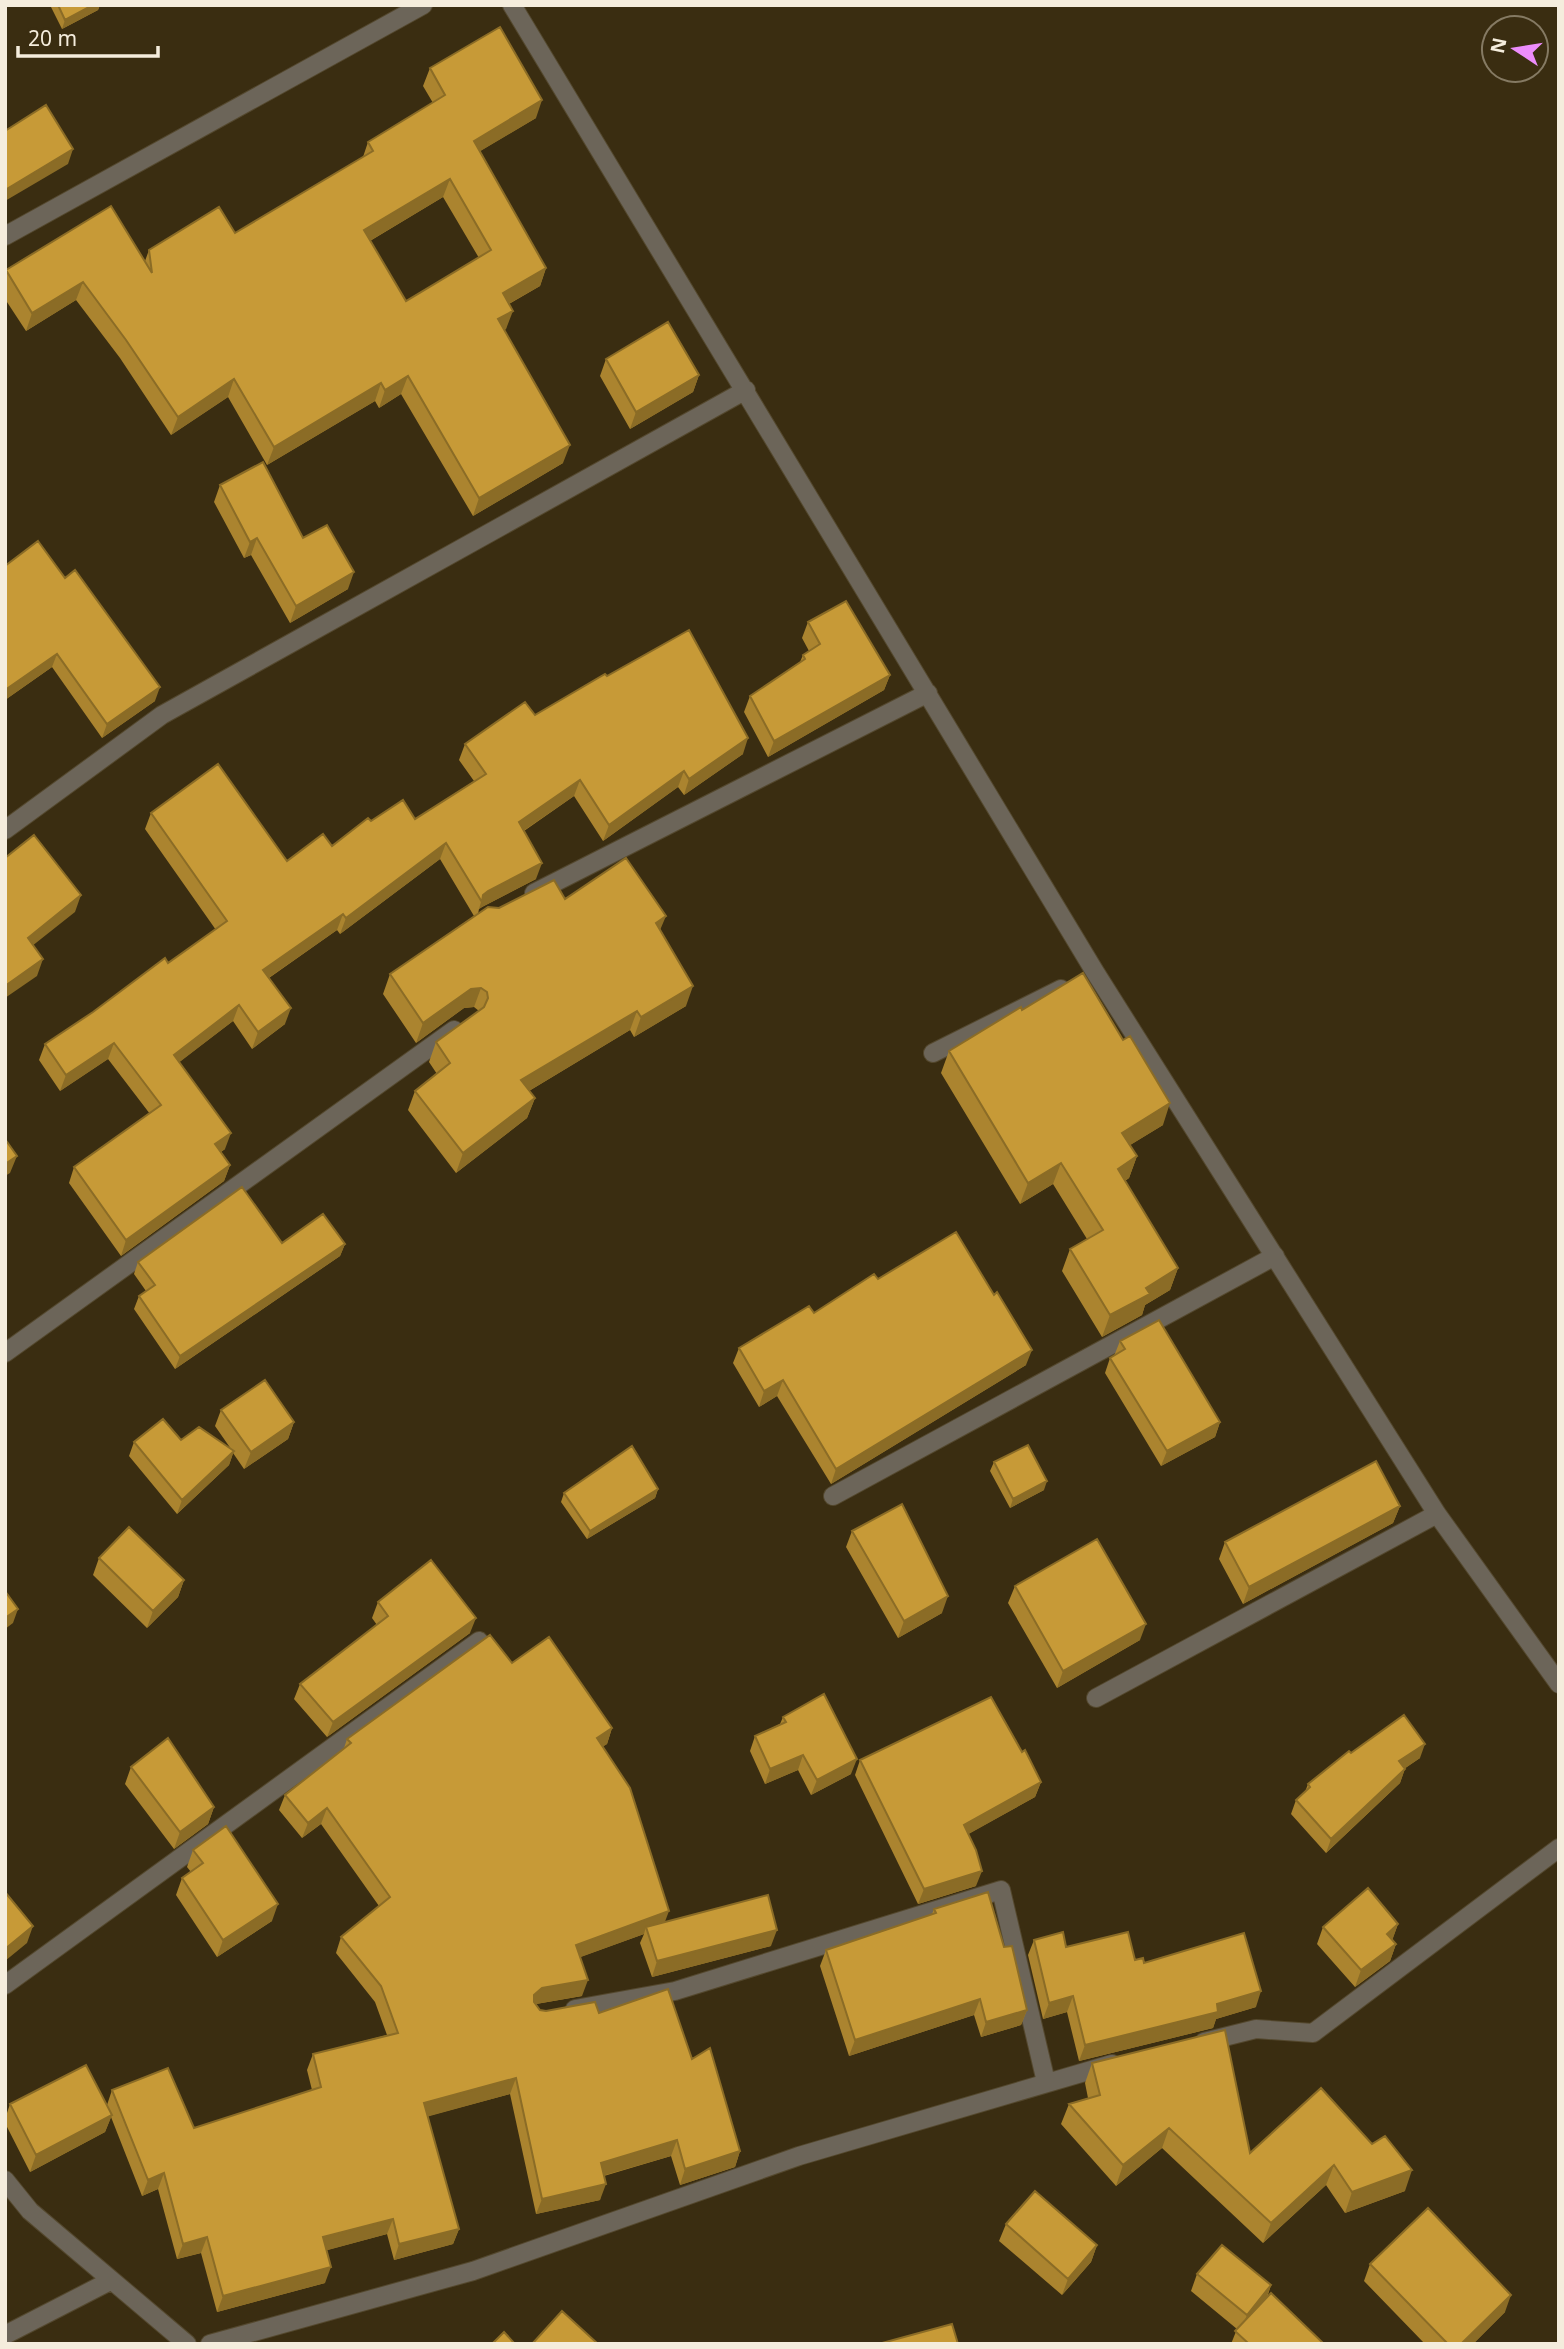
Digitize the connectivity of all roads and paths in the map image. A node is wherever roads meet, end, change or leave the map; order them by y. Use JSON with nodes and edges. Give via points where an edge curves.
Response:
{"nodes":[{"id":1,"x":423,"y":5,"type":"edge"},
{"id":2,"x":512,"y":5,"type":"edge"},
{"id":3,"x":5,"y":236,"type":"edge"},
{"id":4,"x":746,"y":390,"type":"junction"},
{"id":5,"x":928,"y":693,"type":"junction"},
{"id":6,"x":5,"y":830,"type":"edge"},
{"id":7,"x":524,"y":898,"type":"edge"},
{"id":8,"x":1095,"y":972,"type":"junction"},
{"id":9,"x":470,"y":1018,"type":"edge"},
{"id":10,"x":933,"y":1053,"type":"dead end"},
{"id":11,"x":1275,"y":1256,"type":"junction"},
{"id":12,"x":5,"y":1353,"type":"edge"},
{"id":13,"x":833,"y":1496,"type":"dead end"},
{"id":14,"x":1437,"y":1514,"type":"junction"},
{"id":15,"x":479,"y":1641,"type":"edge"},
{"id":16,"x":1559,"y":1684,"type":"edge"},
{"id":17,"x":1096,"y":1698,"type":"dead end"},
{"id":18,"x":1559,"y":1848,"type":"edge"},
{"id":19,"x":5,"y":1985,"type":"edge"},
{"id":20,"x":552,"y":2013,"type":"edge"},
{"id":21,"x":1191,"y":2045,"type":"edge"},
{"id":22,"x":1127,"y":2060,"type":"edge"},
{"id":23,"x":1046,"y":2082,"type":"junction"},
{"id":24,"x":5,"y":2180,"type":"edge"},
{"id":25,"x":110,"y":2281,"type":"junction"},
{"id":26,"x":5,"y":2336,"type":"edge"},
{"id":27,"x":187,"y":2344,"type":"edge"},
{"id":28,"x":210,"y":2344,"type":"edge"}],
"edges":[{"from":1,"to":3,"type":"street"},
{"from":2,"to":4,"type":"street"},
{"from":4,"to":5,"type":"street"},
{"from":4,"to":6,"type":"street","via":[[172,709]]},
{"from":5,"to":7,"type":"street"},
{"from":5,"to":8,"type":"street"},
{"from":8,"to":10,"type":"street"},
{"from":8,"to":11,"type":"street"},
{"from":9,"to":12,"type":"street"},
{"from":11,"to":13,"type":"street"},
{"from":11,"to":14,"type":"street"},
{"from":14,"to":16,"type":"street"},
{"from":14,"to":17,"type":"street"},
{"from":15,"to":19,"type":"street"},
{"from":18,"to":21,"type":"street","via":[[1313,2033],[1255,2029]]},
{"from":20,"to":23,"type":"street","via":[[675,1990],[1001,1890]]},
{"from":22,"to":23,"type":"street"},
{"from":23,"to":28,"type":"street","via":[[799,2156],[473,2271]]},
{"from":24,"to":25,"type":"street","via":[[30,2211]]},
{"from":25,"to":26,"type":"street"},
{"from":25,"to":27,"type":"street"}]}
